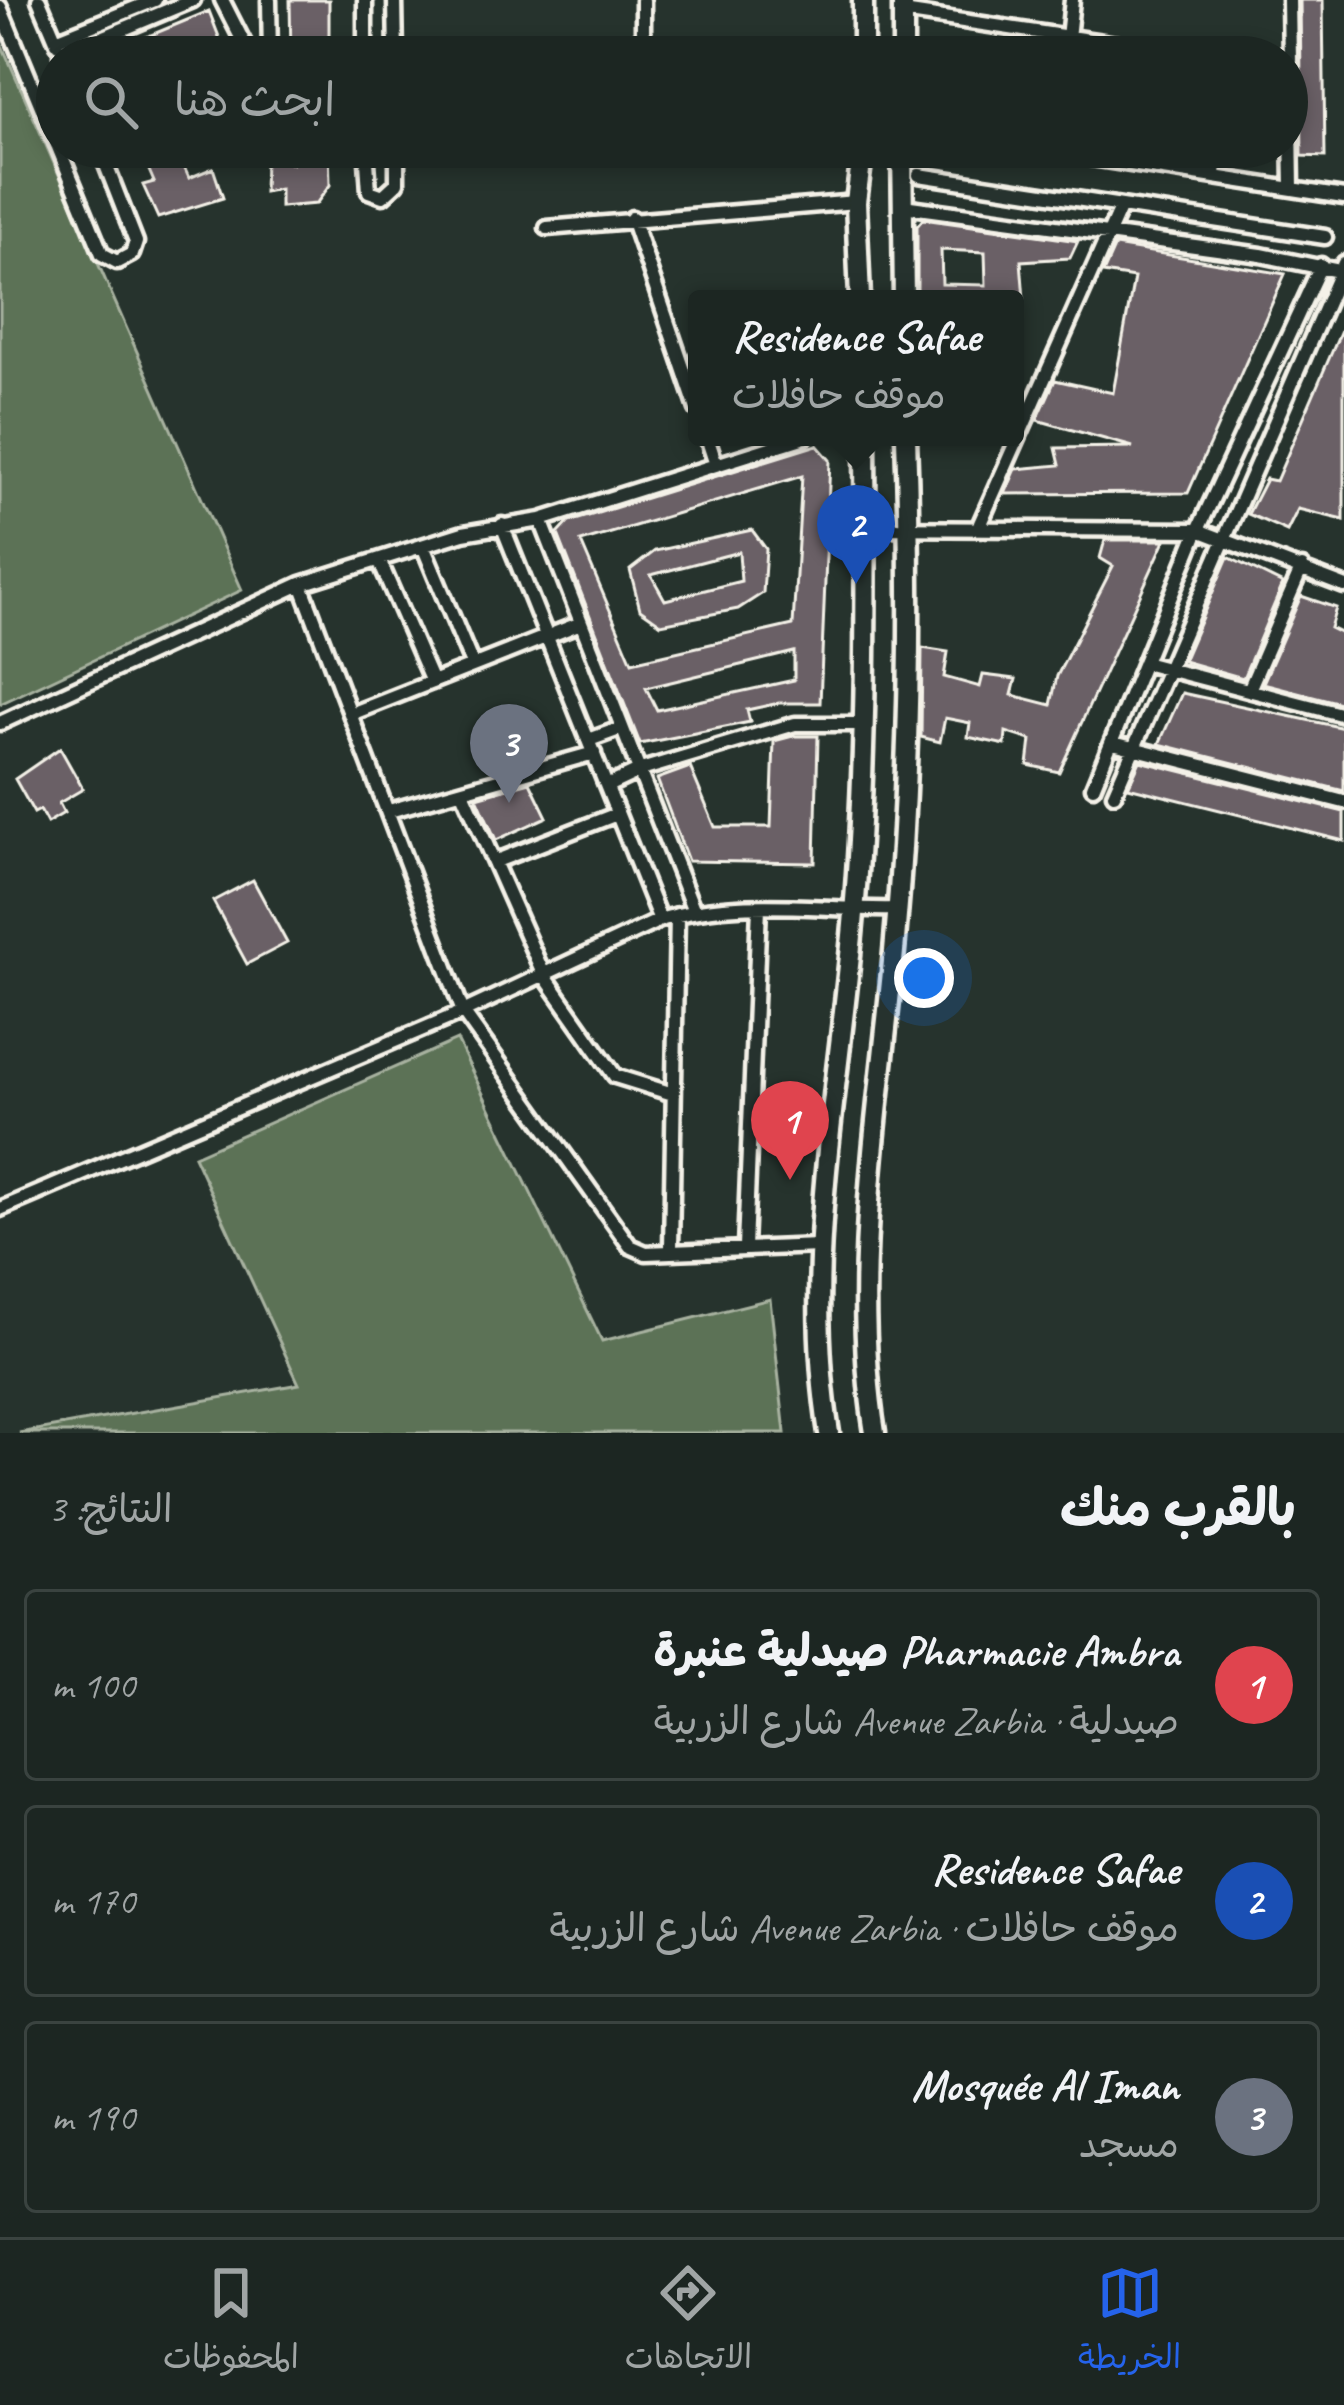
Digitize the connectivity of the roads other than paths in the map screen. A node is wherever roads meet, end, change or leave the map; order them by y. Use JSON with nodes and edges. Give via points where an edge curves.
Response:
{"nodes":[{"id":1,"x":39,"y":0,"type":"edge"},
{"id":2,"x":155,"y":0,"type":"edge"},
{"id":3,"x":193,"y":0,"type":"edge"},
{"id":4,"x":222,"y":0,"type":"edge"},
{"id":5,"x":269,"y":0,"type":"edge"},
{"id":6,"x":365,"y":0,"type":"edge"},
{"id":7,"x":395,"y":0,"type":"edge"},
{"id":8,"x":643,"y":0,"type":"edge"},
{"id":9,"x":863,"y":0,"type":"edge"},
{"id":10,"x":1072,"y":0,"type":"edge"},
{"id":11,"x":1286,"y":1,"type":"edge"},
{"id":12,"x":903,"y":6,"type":"edge"},
{"id":13,"x":0,"y":7,"type":"edge"},
{"id":14,"x":54,"y":36,"type":"edge"},
{"id":15,"x":66,"y":36,"type":"edge"},
{"id":16,"x":109,"y":36,"type":"edge"},
{"id":17,"x":240,"y":36,"type":"edge"},
{"id":18,"x":270,"y":36,"type":"edge"},
{"id":19,"x":365,"y":36,"type":"edge"},
{"id":20,"x":396,"y":36,"type":"edge"},
{"id":21,"x":643,"y":36,"type":"edge"},
{"id":22,"x":863,"y":36,"type":"edge"},
{"id":23,"x":1063,"y":36,"type":"edge"},
{"id":24,"x":1068,"y":36,"type":"edge"},
{"id":25,"x":1287,"y":36,"type":"edge"},
{"id":26,"x":36,"y":95,"type":"edge"},
{"id":27,"x":66,"y":168,"type":"edge"},
{"id":28,"x":107,"y":168,"type":"edge"},
{"id":29,"x":366,"y":168,"type":"edge"},
{"id":30,"x":397,"y":168,"type":"edge"},
{"id":31,"x":861,"y":168,"type":"edge"},
{"id":32,"x":902,"y":168,"type":"edge"},
{"id":33,"x":1176,"y":168,"type":"edge"},
{"id":34,"x":1214,"y":168,"type":"edge"},
{"id":35,"x":1291,"y":168,"type":"edge"},
{"id":36,"x":1214,"y":174,"type":"junction"},
{"id":37,"x":919,"y":175,"type":"dead end"},
{"id":38,"x":966,"y":182,"type":"junction"},
{"id":39,"x":1292,"y":188,"type":"junction"},
{"id":40,"x":1344,"y":196,"type":"edge"},
{"id":41,"x":856,"y":202,"type":"junction"},
{"id":42,"x":903,"y":206,"type":"junction"},
{"id":43,"x":1121,"y":206,"type":"junction"},
{"id":44,"x":962,"y":214,"type":"junction"},
{"id":45,"x":632,"y":218,"type":"junction"},
{"id":46,"x":548,"y":228,"type":"dead end"},
{"id":47,"x":1265,"y":228,"type":"junction"},
{"id":48,"x":1109,"y":233,"type":"junction"},
{"id":49,"x":1325,"y":237,"type":"dead end"},
{"id":50,"x":1261,"y":255,"type":"junction"},
{"id":51,"x":1321,"y":266,"type":"junction"},
{"id":52,"x":1343,"y":269,"type":"edge"},
{"id":53,"x":860,"y":290,"type":"edge"},
{"id":54,"x":904,"y":290,"type":"edge"},
{"id":55,"x":688,"y":383,"type":"edge"},
{"id":56,"x":1024,"y":424,"type":"edge"},
{"id":57,"x":710,"y":446,"type":"edge"},
{"id":58,"x":773,"y":446,"type":"edge"},
{"id":59,"x":866,"y":446,"type":"edge"},
{"id":60,"x":906,"y":446,"type":"edge"},
{"id":61,"x":1014,"y":446,"type":"edge"},
{"id":62,"x":715,"y":462,"type":"junction"},
{"id":63,"x":1228,"y":465,"type":"junction"},
{"id":64,"x":1254,"y":473,"type":"junction"},
{"id":65,"x":541,"y":520,"type":"junction"},
{"id":66,"x":502,"y":524,"type":"junction"},
{"id":67,"x":910,"y":528,"type":"junction"},
{"id":68,"x":978,"y":528,"type":"junction"},
{"id":69,"x":866,"y":529,"type":"junction"},
{"id":70,"x":1198,"y":530,"type":"junction"},
{"id":71,"x":1227,"y":537,"type":"junction"},
{"id":72,"x":423,"y":546,"type":"junction"},
{"id":73,"x":379,"y":560,"type":"junction"},
{"id":74,"x":1302,"y":567,"type":"junction"},
{"id":75,"x":301,"y":584,"type":"junction"},
{"id":76,"x":1344,"y":586,"type":"edge"},
{"id":77,"x":581,"y":623,"type":"junction"},
{"id":78,"x":544,"y":636,"type":"junction"},
{"id":79,"x":1144,"y":663,"type":"junction"},
{"id":80,"x":472,"y":664,"type":"junction"},
{"id":81,"x":1165,"y":671,"type":"junction"},
{"id":82,"x":432,"y":682,"type":"junction"},
{"id":83,"x":1250,"y":691,"type":"junction"},
{"id":84,"x":351,"y":715,"type":"junction"},
{"id":85,"x":1344,"y":715,"type":"edge"},
{"id":86,"x":0,"y":723,"type":"edge"},
{"id":87,"x":861,"y":724,"type":"junction"},
{"id":88,"x":622,"y":728,"type":"junction"},
{"id":89,"x":1113,"y":743,"type":"junction"},
{"id":90,"x":591,"y":746,"type":"junction"},
{"id":91,"x":1134,"y":749,"type":"junction"},
{"id":92,"x":641,"y":770,"type":"junction"},
{"id":93,"x":607,"y":786,"type":"junction"},
{"id":94,"x":1093,"y":788,"type":"dead end"},
{"id":95,"x":463,"y":792,"type":"junction"},
{"id":96,"x":1114,"y":794,"type":"dead end"},
{"id":97,"x":1344,"y":802,"type":"edge"},
{"id":98,"x":389,"y":811,"type":"junction"},
{"id":99,"x":617,"y":814,"type":"junction"},
{"id":100,"x":494,"y":862,"type":"junction"},
{"id":101,"x":758,"y":907,"type":"junction"},
{"id":102,"x":898,"y":909,"type":"junction"},
{"id":103,"x":694,"y":910,"type":"junction"},
{"id":104,"x":854,"y":910,"type":"junction"},
{"id":105,"x":677,"y":915,"type":"junction"},
{"id":106,"x":660,"y":920,"type":"junction"},
{"id":107,"x":544,"y":974,"type":"junction"},
{"id":108,"x":463,"y":1012,"type":"junction"},
{"id":109,"x":673,"y":1094,"type":"junction"},
{"id":110,"x":0,"y":1209,"type":"edge"},
{"id":111,"x":819,"y":1246,"type":"junction"},
{"id":112,"x":745,"y":1247,"type":"junction"},
{"id":113,"x":671,"y":1248,"type":"junction"},
{"id":114,"x":829,"y":1433,"type":"edge"},
{"id":115,"x":875,"y":1433,"type":"edge"}],
"edges":[{"from":1,"to":14,"type":"street"},
{"from":2,"to":15,"type":"street"},
{"from":3,"to":16,"type":"street"},
{"from":4,"to":17,"type":"street"},
{"from":5,"to":18,"type":"street"},
{"from":6,"to":19,"type":"street"},
{"from":7,"to":20,"type":"street"},
{"from":8,"to":21,"type":"street"},
{"from":9,"to":22,"type":"main road"},
{"from":10,"to":24,"type":"street"},
{"from":11,"to":25,"type":"street"},
{"from":12,"to":23,"type":"street"},
{"from":13,"to":26,"type":"street"},
{"from":27,"to":28,"type":"street","via":[[102,254],[117,262],[136,242]]},
{"from":29,"to":30,"type":"street","via":[[368,191],[383,196],[397,183]]},
{"from":31,"to":41,"type":"main road"},
{"from":32,"to":42,"type":"main road"},
{"from":33,"to":36,"type":"street"},
{"from":34,"to":36,"type":"street"},
{"from":35,"to":39,"type":"street"},
{"from":36,"to":39,"type":"street"},
{"from":37,"to":38,"type":"street"},
{"from":38,"to":43,"type":"street"},
{"from":38,"to":44,"type":"street"},
{"from":39,"to":40,"type":"street"},
{"from":41,"to":45,"type":"street"},
{"from":41,"to":53,"type":"main road"},
{"from":42,"to":44,"type":"street"},
{"from":42,"to":54,"type":"main road"},
{"from":43,"to":47,"type":"street"},
{"from":43,"to":48,"type":"street"},
{"from":44,"to":48,"type":"street"},
{"from":45,"to":46,"type":"street"},
{"from":45,"to":55,"type":"street"},
{"from":47,"to":49,"type":"street"},
{"from":47,"to":50,"type":"street"},
{"from":48,"to":50,"type":"street"},
{"from":48,"to":56,"type":"street"},
{"from":50,"to":51,"type":"street"},
{"from":51,"to":52,"type":"street"},
{"from":51,"to":63,"type":"street"},
{"from":52,"to":64,"type":"street"},
{"from":57,"to":62,"type":"street"},
{"from":58,"to":62,"type":"street"},
{"from":59,"to":69,"type":"main road"},
{"from":60,"to":67,"type":"main road"},
{"from":61,"to":68,"type":"street"},
{"from":62,"to":65,"type":"street"},
{"from":63,"to":64,"type":"street"},
{"from":63,"to":70,"type":"street"},
{"from":64,"to":71,"type":"street"},
{"from":65,"to":66,"type":"street"},
{"from":65,"to":77,"type":"street"},
{"from":66,"to":72,"type":"street"},
{"from":66,"to":78,"type":"street"},
{"from":67,"to":68,"type":"street"},
{"from":67,"to":69,"type":"street"},
{"from":67,"to":102,"type":"main road"},
{"from":68,"to":70,"type":"street"},
{"from":69,"to":87,"type":"main road"},
{"from":70,"to":71,"type":"street"},
{"from":70,"to":79,"type":"street"},
{"from":71,"to":74,"type":"street"},
{"from":71,"to":81,"type":"street"},
{"from":72,"to":73,"type":"street"},
{"from":72,"to":80,"type":"street"},
{"from":73,"to":75,"type":"street"},
{"from":73,"to":82,"type":"street"},
{"from":74,"to":76,"type":"street"},
{"from":74,"to":83,"type":"street"},
{"from":75,"to":84,"type":"street"},
{"from":75,"to":86,"type":"street"},
{"from":77,"to":78,"type":"street"},
{"from":77,"to":88,"type":"street"},
{"from":78,"to":80,"type":"street"},
{"from":78,"to":90,"type":"street"},
{"from":79,"to":81,"type":"street"},
{"from":79,"to":89,"type":"street"},
{"from":80,"to":82,"type":"street"},
{"from":81,"to":83,"type":"street"},
{"from":81,"to":91,"type":"street"},
{"from":82,"to":84,"type":"street"},
{"from":83,"to":85,"type":"street"},
{"from":84,"to":98,"type":"street"},
{"from":87,"to":92,"type":"street","via":[[795,724]]},
{"from":87,"to":104,"type":"main road"},
{"from":88,"to":90,"type":"street"},
{"from":88,"to":92,"type":"street"},
{"from":89,"to":91,"type":"street"},
{"from":89,"to":94,"type":"street"},
{"from":90,"to":93,"type":"street"},
{"from":90,"to":95,"type":"street"},
{"from":91,"to":96,"type":"street"},
{"from":91,"to":97,"type":"street"},
{"from":92,"to":93,"type":"street"},
{"from":92,"to":103,"type":"street"},
{"from":93,"to":99,"type":"street"},
{"from":95,"to":98,"type":"street"},
{"from":95,"to":100,"type":"street"},
{"from":98,"to":108,"type":"street"},
{"from":99,"to":100,"type":"street"},
{"from":99,"to":106,"type":"street"},
{"from":100,"to":107,"type":"street"},
{"from":101,"to":103,"type":"street"},
{"from":101,"to":104,"type":"street"},
{"from":101,"to":112,"type":"street"},
{"from":102,"to":104,"type":"street"},
{"from":102,"to":115,"type":"main road","via":[[868,1257]]},
{"from":103,"to":105,"type":"street"},
{"from":104,"to":111,"type":"main road"},
{"from":105,"to":106,"type":"street"},
{"from":105,"to":109,"type":"street"},
{"from":106,"to":107,"type":"street"},
{"from":107,"to":108,"type":"street"},
{"from":107,"to":109,"type":"street","via":[[615,1076]]},
{"from":108,"to":110,"type":"street"},
{"from":108,"to":113,"type":"street","via":[[630,1246],[646,1253]]},
{"from":109,"to":113,"type":"street"},
{"from":111,"to":112,"type":"street"},
{"from":111,"to":114,"type":"main road"},
{"from":112,"to":113,"type":"street"}]}
